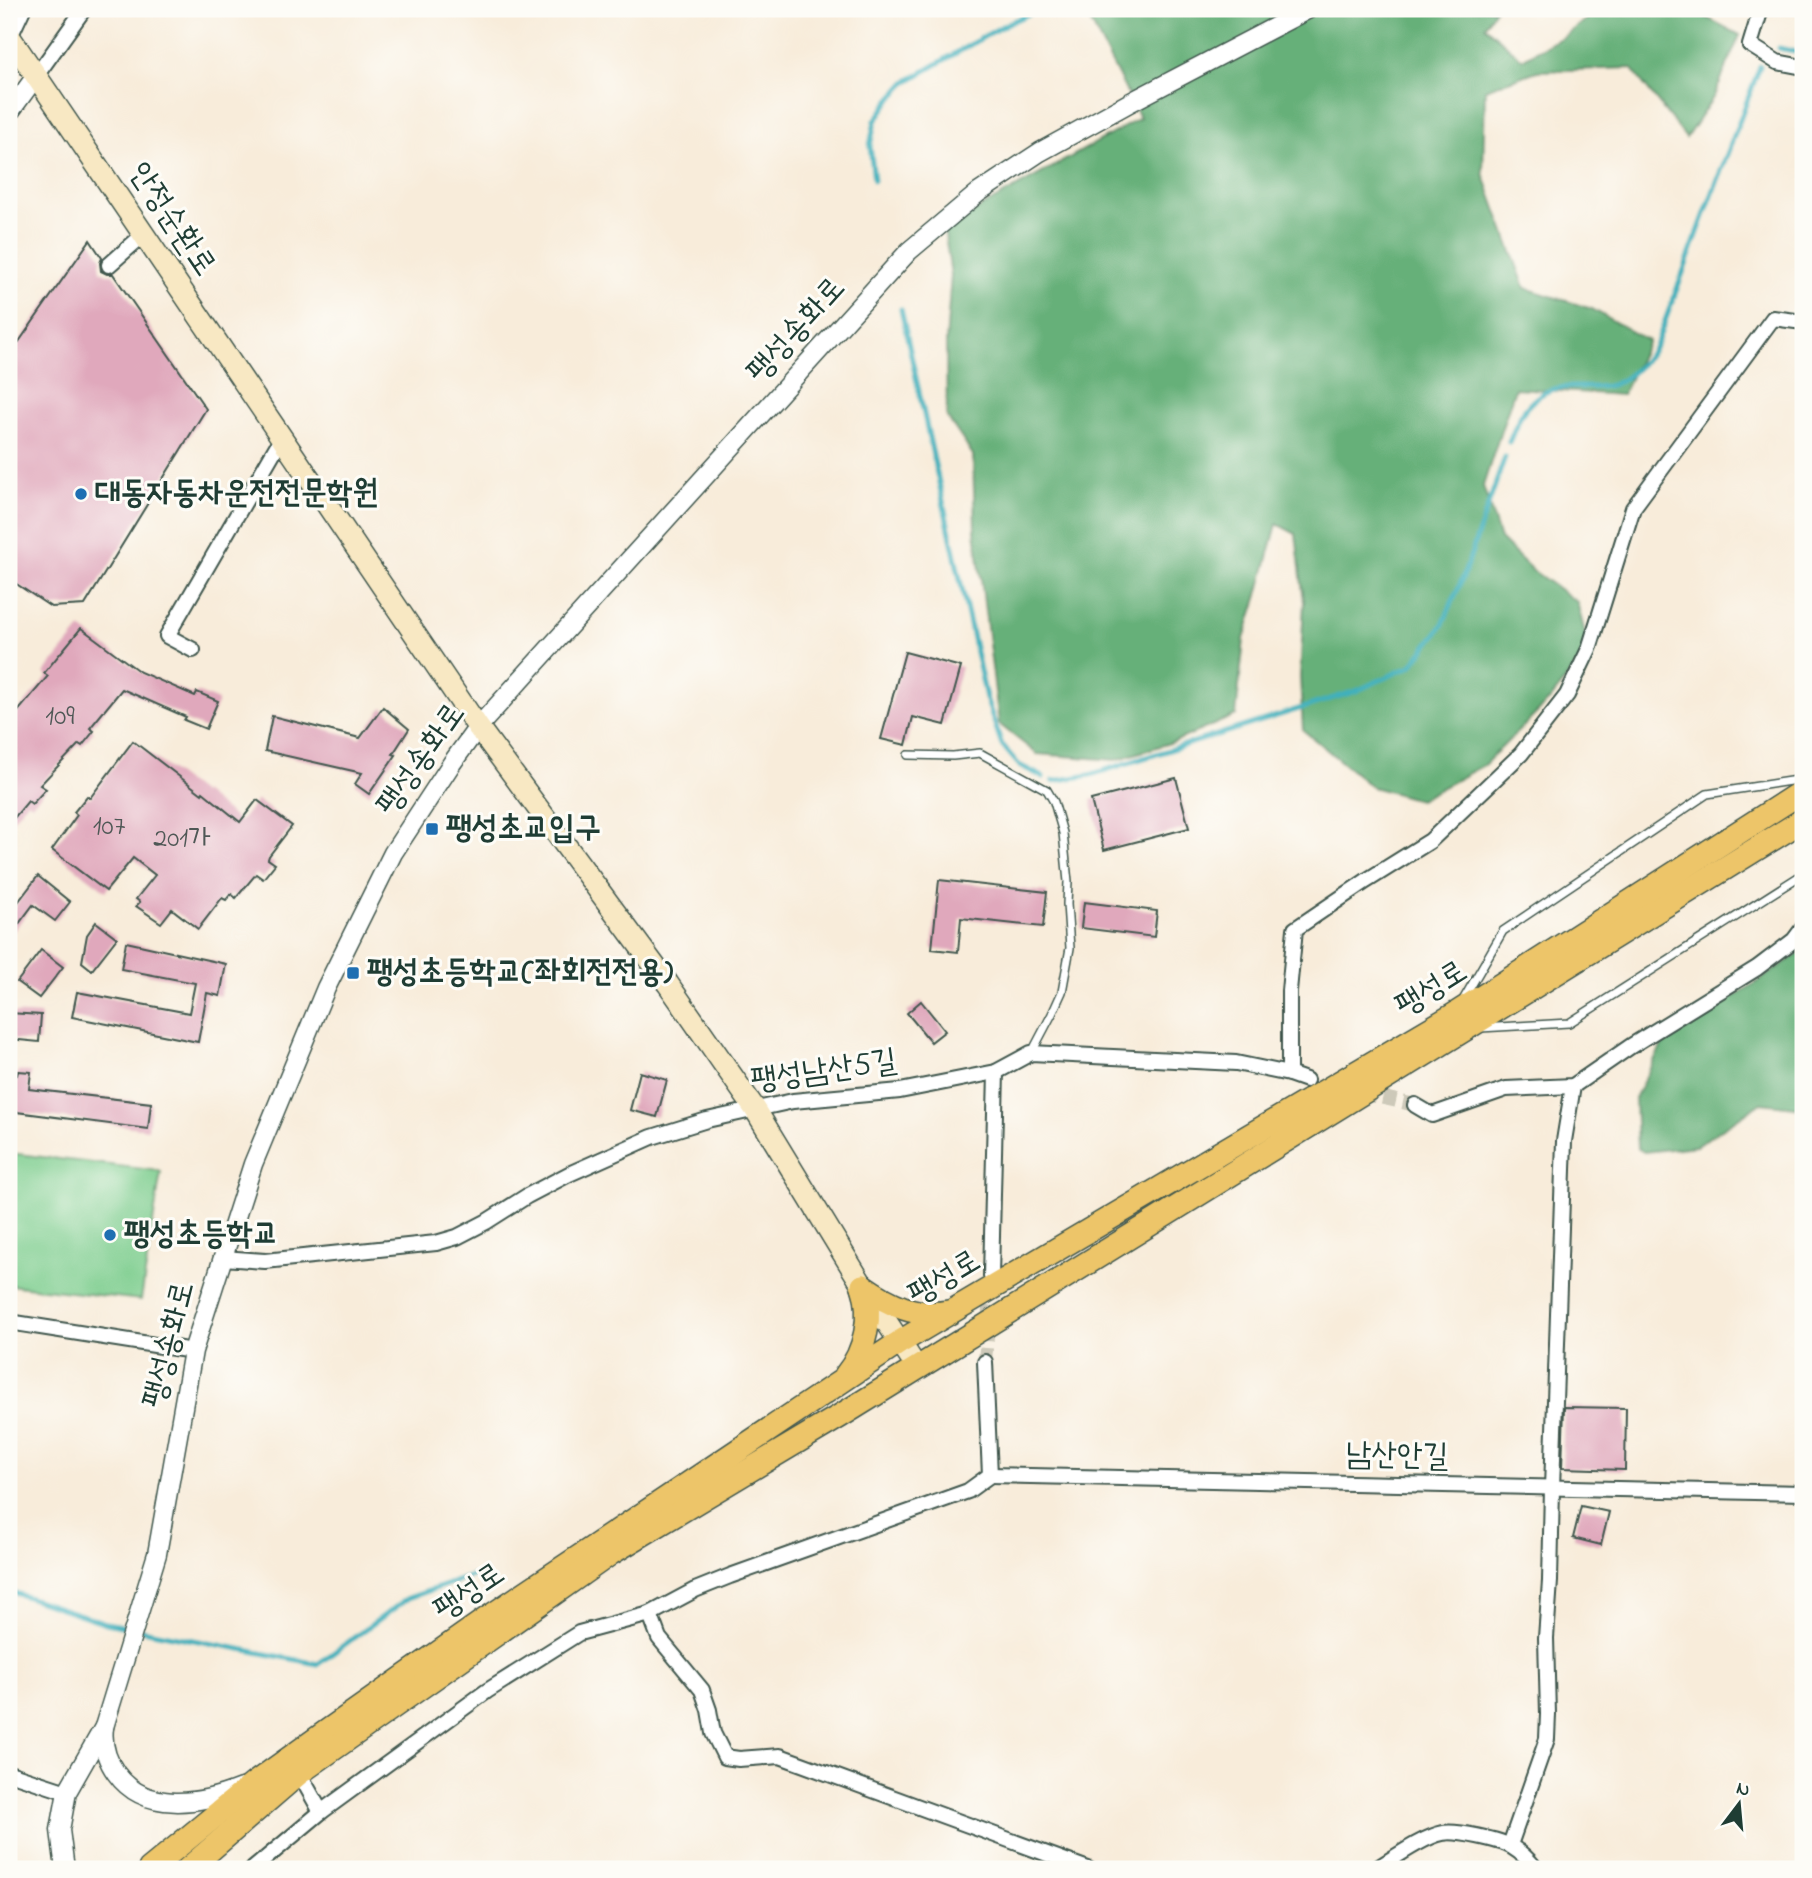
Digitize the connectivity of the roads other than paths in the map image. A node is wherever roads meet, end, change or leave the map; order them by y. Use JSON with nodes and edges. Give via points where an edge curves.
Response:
{"nodes":[{"id":1,"x":23,"y":9,"type":"edge"},
{"id":2,"x":84,"y":9,"type":"edge"},
{"id":3,"x":1309,"y":9,"type":"edge"},
{"id":4,"x":1761,"y":9,"type":"edge"},
{"id":5,"x":9,"y":38,"type":"edge"},
{"id":6,"x":1803,"y":67,"type":"edge"},
{"id":7,"x":36,"y":76,"type":"junction"},
{"id":8,"x":9,"y":113,"type":"edge"},
{"id":9,"x":143,"y":235,"type":"junction"},
{"id":10,"x":109,"y":265,"type":"dead end"},
{"id":11,"x":1803,"y":322,"type":"edge"},
{"id":12,"x":281,"y":439,"type":"junction"},
{"id":13,"x":193,"y":650,"type":"dead end"},
{"id":14,"x":478,"y":727,"type":"junction"},
{"id":15,"x":908,"y":755,"type":"dead end"},
{"id":16,"x":1803,"y":779,"type":"edge"},
{"id":17,"x":1803,"y":790,"type":"edge"},
{"id":18,"x":1803,"y":820,"type":"edge"},
{"id":19,"x":1803,"y":874,"type":"edge"},
{"id":20,"x":1803,"y":928,"type":"edge"},
{"id":21,"x":1460,"y":1022,"type":"junction"},
{"id":22,"x":1031,"y":1054,"type":"junction"},
{"id":23,"x":996,"y":1072,"type":"junction"},
{"id":24,"x":1289,"y":1074,"type":"junction"},
{"id":25,"x":1306,"y":1080,"type":"dead end"},
{"id":26,"x":1573,"y":1086,"type":"junction"},
{"id":27,"x":1415,"y":1105,"type":"tunnel mouth"},
{"id":28,"x":755,"y":1109,"type":"junction"},
{"id":29,"x":223,"y":1258,"type":"junction"},
{"id":30,"x":991,"y":1276,"type":"tunnel mouth"},
{"id":31,"x":863,"y":1286,"type":"junction"},
{"id":32,"x":951,"y":1312,"type":"junction"},
{"id":33,"x":9,"y":1322,"type":"edge"},
{"id":34,"x":901,"y":1342,"type":"junction"},
{"id":35,"x":193,"y":1351,"type":"junction"},
{"id":36,"x":985,"y":1362,"type":"tunnel mouth"},
{"id":37,"x":917,"y":1368,"type":"junction"},
{"id":38,"x":838,"y":1384,"type":"junction"},
{"id":39,"x":990,"y":1475,"type":"junction"},
{"id":40,"x":1552,"y":1488,"type":"junction"},
{"id":41,"x":1803,"y":1493,"type":"edge"},
{"id":42,"x":650,"y":1614,"type":"junction"},
{"id":43,"x":104,"y":1727,"type":"junction"},
{"id":44,"x":9,"y":1773,"type":"edge"},
{"id":45,"x":299,"y":1773,"type":"junction"},
{"id":46,"x":255,"y":1783,"type":"junction"},
{"id":47,"x":67,"y":1792,"type":"junction"},
{"id":48,"x":321,"y":1812,"type":"junction"},
{"id":49,"x":1510,"y":1845,"type":"junction"},
{"id":50,"x":65,"y":1869,"type":"edge"},
{"id":51,"x":150,"y":1869,"type":"edge"},
{"id":52,"x":188,"y":1869,"type":"edge"},
{"id":53,"x":253,"y":1869,"type":"edge"},
{"id":54,"x":1087,"y":1869,"type":"edge"},
{"id":55,"x":1376,"y":1869,"type":"edge"},
{"id":56,"x":1536,"y":1869,"type":"edge"}],
"edges":[{"from":1,"to":5,"type":"street"},
{"from":2,"to":7,"type":"street"},
{"from":3,"to":14,"type":"street","name":"팽성송화로","via":[[1040,152],[978,193],[909,251]]},
{"from":4,"to":6,"type":"street","via":[[1750,44],[1777,62]]},
{"from":5,"to":7,"type":"main road","name":"안정순환로"},
{"from":7,"to":8,"type":"street"},
{"from":7,"to":9,"type":"main road","name":"안정순환로"},
{"from":9,"to":10,"type":"street"},
{"from":9,"to":12,"type":"main road","name":"안정순환로"},
{"from":11,"to":24,"type":"street","via":[[1773,318],[1633,508],[1589,649],[1567,695],[1521,754],[1430,841],[1295,929]]},
{"from":12,"to":13,"type":"street","via":[[167,636]]},
{"from":12,"to":14,"type":"main road","name":"안정순환로"},
{"from":14,"to":28,"type":"main road","name":"안정순환로"},
{"from":14,"to":29,"type":"street","name":"팽성송화로","via":[[393,853],[326,988],[253,1164]]},
{"from":15,"to":22,"type":"lane","via":[[980,753],[1047,790],[1054,802],[1063,833],[1070,948],[1062,992]]},
{"from":16,"to":21,"type":"lane","via":[[1707,794],[1503,930]]},
{"from":17,"to":21,"type":"main road","name":"팽성로"},
{"from":18,"to":21,"type":"main road","name":"팽성로"},
{"from":19,"to":21,"type":"lane","via":[[1569,1023]]},
{"from":20,"to":26,"type":"street","via":[[1757,968]]},
{"from":21,"to":32,"type":"main road","name":"팽성로"},
{"from":21,"to":37,"type":"main road","name":"팽성로"},
{"from":22,"to":23,"type":"street","name":"팽성남산5길"},
{"from":22,"to":24,"type":"street","via":[[1236,1063]]},
{"from":23,"to":28,"type":"street","name":"팽성남산5길","via":[[900,1091]]},
{"from":23,"to":30,"type":"street"},
{"from":24,"to":25,"type":"street"},
{"from":26,"to":27,"type":"street","via":[[1506,1089],[1432,1115]]},
{"from":26,"to":40,"type":"street","via":[[1564,1141]]},
{"from":28,"to":29,"type":"street","name":"팽성남산5길","via":[[652,1137],[569,1174],[457,1237],[265,1261]]},
{"from":28,"to":31,"type":"main road","name":"안정순환로"},
{"from":29,"to":35,"type":"street","name":"팽성송화로"},
{"from":31,"to":32,"type":"main road","via":[[905,1309]]},
{"from":31,"to":34,"type":"main road","name":"안정순환로"},
{"from":31,"to":38,"type":"main road","via":[[869,1305],[863,1340],[853,1366]]},
{"from":32,"to":34,"type":"main road","name":"팽성로"},
{"from":33,"to":35,"type":"street"},
{"from":34,"to":37,"type":"main road","name":"안정순환로"},
{"from":34,"to":38,"type":"main road","name":"팽성로"},
{"from":35,"to":43,"type":"street","name":"팽성송화로","via":[[157,1554]]},
{"from":36,"to":39,"type":"street"},
{"from":37,"to":45,"type":"main road","name":"팽성로","via":[[611,1553]]},
{"from":38,"to":46,"type":"main road","name":"팽성로","via":[[488,1618]]},
{"from":39,"to":40,"type":"street","name":"남산안길"},
{"from":39,"to":42,"type":"street","via":[[968,1490],[730,1576]]},
{"from":40,"to":41,"type":"street","name":"남산안길"},
{"from":40,"to":49,"type":"street","via":[[1547,1739]]},
{"from":42,"to":48,"type":"street","via":[[579,1633],[487,1691]]},
{"from":42,"to":54,"type":"street","via":[[659,1638],[702,1690],[713,1733],[725,1757],[780,1756]]},
{"from":43,"to":46,"type":"street","via":[[102,1739],[113,1769],[141,1795],[187,1802],[223,1796]]},
{"from":43,"to":47,"type":"street","name":"팽성송화로"},
{"from":44,"to":47,"type":"street"},
{"from":45,"to":48,"type":"street"},
{"from":45,"to":52,"type":"main road","name":"팽성로"},
{"from":46,"to":51,"type":"main road","name":"팽성로"},
{"from":47,"to":50,"type":"street","name":"팽성송화로","via":[[60,1830]]},
{"from":48,"to":53,"type":"street"},
{"from":49,"to":55,"type":"street","via":[[1444,1832]]},
{"from":49,"to":56,"type":"street"}]}
